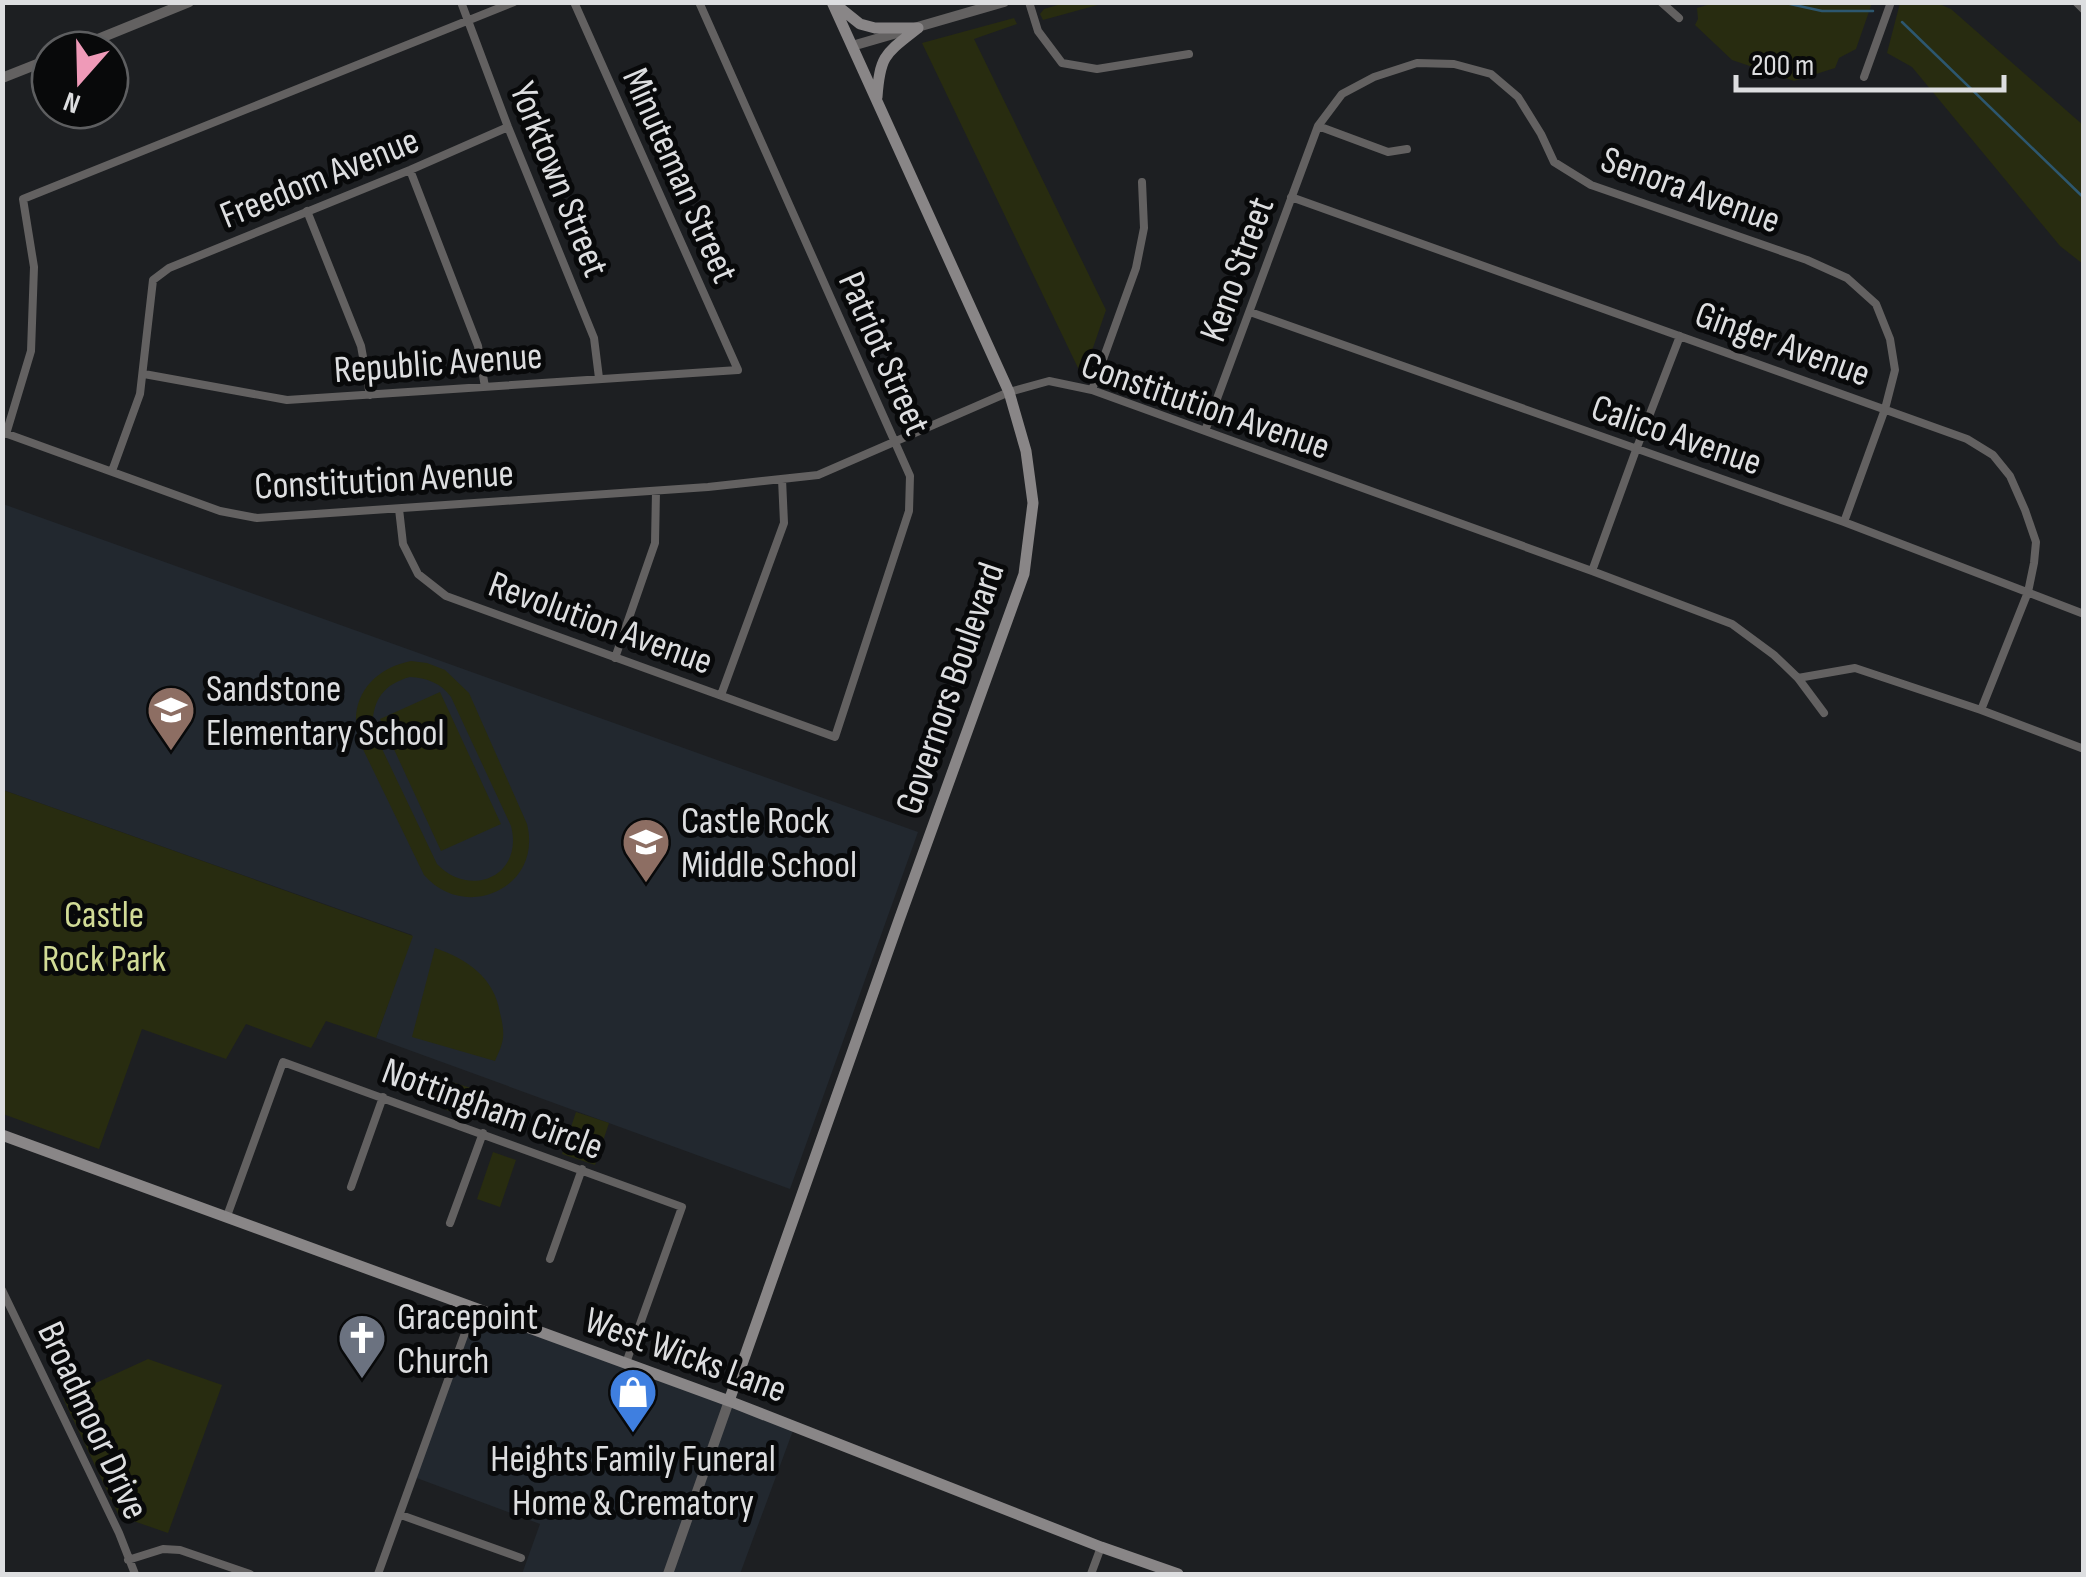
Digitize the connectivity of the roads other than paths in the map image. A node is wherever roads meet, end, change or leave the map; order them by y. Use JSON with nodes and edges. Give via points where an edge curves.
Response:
{"nodes":[{"id":1,"x":189,"y":2,"type":"edge"},
{"id":2,"x":461,"y":2,"type":"edge"},
{"id":3,"x":514,"y":2,"type":"edge"},
{"id":4,"x":574,"y":2,"type":"edge"},
{"id":5,"x":700,"y":2,"type":"edge"},
{"id":6,"x":832,"y":2,"type":"edge"},
{"id":7,"x":1004,"y":2,"type":"edge"},
{"id":8,"x":1029,"y":2,"type":"edge"},
{"id":9,"x":1661,"y":2,"type":"edge"},
{"id":10,"x":1891,"y":2,"type":"edge"},
{"id":11,"x":2076,"y":2,"type":"edge"},
{"id":12,"x":161,"y":8,"type":"edge"},
{"id":13,"x":2084,"y":10,"type":"edge"},
{"id":14,"x":1679,"y":18,"type":"dead end"},
{"id":15,"x":468,"y":21,"type":"junction"},
{"id":16,"x":918,"y":28,"type":"junction"},
{"id":17,"x":114,"y":30,"type":"edge"},
{"id":18,"x":852,"y":46,"type":"junction"},
{"id":19,"x":1189,"y":54,"type":"dead end"},
{"id":20,"x":30,"y":66,"type":"edge"},
{"id":21,"x":1864,"y":77,"type":"dead end"},
{"id":22,"x":2,"y":78,"type":"edge"},
{"id":23,"x":876,"y":100,"type":"junction"},
{"id":24,"x":1318,"y":126,"type":"junction"},
{"id":25,"x":508,"y":127,"type":"junction"},
{"id":26,"x":1407,"y":149,"type":"dead end"},
{"id":27,"x":410,"y":170,"type":"junction"},
{"id":28,"x":1142,"y":182,"type":"dead end"},
{"id":29,"x":1291,"y":197,"type":"junction"},
{"id":30,"x":307,"y":211,"type":"junction"},
{"id":31,"x":1250,"y":312,"type":"junction"},
{"id":32,"x":1680,"y":336,"type":"junction"},
{"id":33,"x":738,"y":370,"type":"joint"},
{"id":34,"x":144,"y":374,"type":"junction"},
{"id":35,"x":599,"y":378,"type":"junction"},
{"id":36,"x":485,"y":387,"type":"junction"},
{"id":37,"x":1092,"y":390,"type":"junction"},
{"id":38,"x":1009,"y":392,"type":"junction"},
{"id":39,"x":370,"y":396,"type":"junction"},
{"id":40,"x":1885,"y":409,"type":"junction"},
{"id":41,"x":1205,"y":431,"type":"junction"},
{"id":42,"x":4,"y":433,"type":"edge"},
{"id":43,"x":895,"y":442,"type":"junction"},
{"id":44,"x":1636,"y":450,"type":"junction"},
{"id":45,"x":112,"y":471,"type":"junction"},
{"id":46,"x":782,"y":480,"type":"junction"},
{"id":47,"x":656,"y":491,"type":"junction"},
{"id":48,"x":398,"y":509,"type":"junction"},
{"id":49,"x":1844,"y":522,"type":"junction"},
{"id":50,"x":1592,"y":571,"type":"junction"},
{"id":51,"x":2028,"y":592,"type":"junction"},
{"id":52,"x":2084,"y":614,"type":"edge"},
{"id":53,"x":615,"y":658,"type":"junction"},
{"id":54,"x":1798,"y":678,"type":"junction"},
{"id":55,"x":721,"y":695,"type":"junction"},
{"id":56,"x":1981,"y":710,"type":"junction"},
{"id":57,"x":1824,"y":713,"type":"dead end"},
{"id":58,"x":835,"y":737,"type":"joint"},
{"id":59,"x":2084,"y":750,"type":"edge"},
{"id":60,"x":383,"y":1097,"type":"junction"},
{"id":61,"x":483,"y":1133,"type":"junction"},
{"id":62,"x":2,"y":1136,"type":"edge"},
{"id":63,"x":582,"y":1169,"type":"junction"},
{"id":64,"x":351,"y":1187,"type":"dead end"},
{"id":65,"x":227,"y":1216,"type":"junction"},
{"id":66,"x":450,"y":1223,"type":"dead end"},
{"id":67,"x":550,"y":1259,"type":"dead end"},
{"id":68,"x":2,"y":1290,"type":"edge"},
{"id":69,"x":474,"y":1308,"type":"junction"},
{"id":70,"x":626,"y":1363,"type":"junction"},
{"id":71,"x":730,"y":1401,"type":"junction"},
{"id":72,"x":402,"y":1515,"type":"junction"},
{"id":73,"x":1101,"y":1546,"type":"junction"},
{"id":74,"x":521,"y":1558,"type":"dead end"},
{"id":75,"x":128,"y":1560,"type":"junction"},
{"id":76,"x":135,"y":1574,"type":"edge"},
{"id":77,"x":250,"y":1574,"type":"edge"},
{"id":78,"x":378,"y":1574,"type":"edge"},
{"id":79,"x":668,"y":1574,"type":"edge"},
{"id":80,"x":1090,"y":1574,"type":"edge"},
{"id":81,"x":1178,"y":1574,"type":"edge"}],
"edges":[{"from":1,"to":12,"type":"street"},
{"from":2,"to":15,"type":"street","name":"Yorktown Street"},
{"from":3,"to":15,"type":"street"},
{"from":4,"to":33,"type":"street","name":"Minuteman Street"},
{"from":5,"to":43,"type":"street","name":"Patriot Street"},
{"from":6,"to":16,"type":"main road","via":[[860,24]]},
{"from":6,"to":18,"type":"main road","name":"Governors Boulevard"},
{"from":7,"to":16,"type":"street"},
{"from":8,"to":19,"type":"street","via":[[1038,31],[1062,64],[1097,69]]},
{"from":9,"to":14,"type":"street"},
{"from":10,"to":21,"type":"street"},
{"from":11,"to":13,"type":"street"},
{"from":12,"to":17,"type":"street"},
{"from":15,"to":25,"type":"street","name":"Yorktown Street"},
{"from":15,"to":42,"type":"street","via":[[22,199],[34,267],[31,351]]},
{"from":16,"to":18,"type":"street"},
{"from":16,"to":23,"type":"main road","via":[[880,65]]},
{"from":18,"to":23,"type":"main road","name":"Governors Boulevard"},
{"from":20,"to":22,"type":"street"},
{"from":23,"to":38,"type":"main road","name":"Governors Boulevard"},
{"from":24,"to":26,"type":"street","via":[[1388,152]]},
{"from":24,"to":29,"type":"street","name":"Keno Street"},
{"from":24,"to":40,"type":"street","name":"Senora Avenue","via":[[1342,94],[1417,63],[1491,74],[1518,98],[1554,162],[1591,185],[1847,278],[1876,304],[1890,339],[1895,370]]},
{"from":25,"to":27,"type":"street","name":"Freedom Avenue"},
{"from":25,"to":35,"type":"street","name":"Yorktown Street","via":[[594,338]]},
{"from":27,"to":30,"type":"street","name":"Freedom Avenue"},
{"from":27,"to":36,"type":"street","via":[[478,346]]},
{"from":28,"to":37,"type":"street","via":[[1144,228],[1136,268]]},
{"from":29,"to":31,"type":"street","name":"Keno Street"},
{"from":29,"to":32,"type":"street","name":"Ginger Avenue"},
{"from":30,"to":34,"type":"street","name":"Freedom Avenue","via":[[153,280]]},
{"from":30,"to":39,"type":"street","via":[[362,346]]},
{"from":31,"to":41,"type":"street","name":"Keno Street"},
{"from":31,"to":44,"type":"street","name":"Calico Avenue"},
{"from":32,"to":40,"type":"street","name":"Ginger Avenue"},
{"from":32,"to":44,"type":"street"},
{"from":33,"to":35,"type":"street","name":"Republic Avenue"},
{"from":34,"to":39,"type":"street","name":"Republic Avenue","via":[[287,400]]},
{"from":34,"to":45,"type":"street"},
{"from":35,"to":36,"type":"street","name":"Republic Avenue"},
{"from":36,"to":39,"type":"street","name":"Republic Avenue"},
{"from":37,"to":38,"type":"street","name":"Constitution Avenue","via":[[1049,381]]},
{"from":37,"to":41,"type":"street","name":"Constitution Avenue"},
{"from":38,"to":43,"type":"street","name":"Constitution Avenue"},
{"from":38,"to":71,"type":"main road","name":"Governors Boulevard","via":[[1033,503],[1024,574]]},
{"from":40,"to":49,"type":"street","name":"Senora Avenue"},
{"from":40,"to":51,"type":"street","name":"Ginger Avenue","via":[[1967,439],[2010,476],[2036,542]]},
{"from":41,"to":50,"type":"street","name":"Constitution Avenue"},
{"from":42,"to":45,"type":"street","name":"Constitution Avenue"},
{"from":43,"to":46,"type":"street","name":"Constitution Avenue","via":[[818,475]]},
{"from":43,"to":58,"type":"street","name":"Patriot Street","via":[[910,476],[909,511]]},
{"from":44,"to":49,"type":"street","name":"Calico Avenue"},
{"from":44,"to":50,"type":"street"},
{"from":45,"to":48,"type":"street","name":"Constitution Avenue","via":[[257,518]]},
{"from":46,"to":47,"type":"street","name":"Constitution Avenue"},
{"from":46,"to":55,"type":"street","via":[[784,523]]},
{"from":47,"to":48,"type":"street","name":"Constitution Avenue"},
{"from":47,"to":53,"type":"street","via":[[655,543]]},
{"from":48,"to":53,"type":"street","name":"Revolution Avenue","via":[[403,544],[418,574],[446,596]]},
{"from":49,"to":51,"type":"street","name":"Calico Avenue"},
{"from":50,"to":54,"type":"street","name":"Constitution Avenue","via":[[1732,624]]},
{"from":51,"to":52,"type":"street","name":"Calico Avenue"},
{"from":51,"to":56,"type":"street","name":"Ginger Avenue"},
{"from":53,"to":55,"type":"street","name":"Revolution Avenue"},
{"from":54,"to":56,"type":"street","via":[[1855,668]]},
{"from":54,"to":57,"type":"street","name":"Constitution Avenue"},
{"from":55,"to":58,"type":"street","name":"Revolution Avenue"},
{"from":56,"to":59,"type":"street"},
{"from":60,"to":61,"type":"street","name":"Nottingham Circle"},
{"from":60,"to":64,"type":"street"},
{"from":60,"to":65,"type":"street","name":"Nottingham Circle","via":[[283,1062]]},
{"from":61,"to":63,"type":"street","name":"Nottingham Circle"},
{"from":61,"to":66,"type":"street"},
{"from":62,"to":65,"type":"main road","name":"West Wicks Lane"},
{"from":63,"to":67,"type":"street"},
{"from":63,"to":70,"type":"street","name":"Nottingham Circle","via":[[682,1206]]},
{"from":65,"to":69,"type":"main road","name":"West Wicks Lane"},
{"from":68,"to":75,"type":"street","name":"Broadmoor Drive"},
{"from":69,"to":70,"type":"main road","name":"West Wicks Lane"},
{"from":69,"to":72,"type":"street"},
{"from":70,"to":71,"type":"main road","name":"West Wicks Lane"},
{"from":71,"to":73,"type":"main road","name":"West Wicks Lane"},
{"from":71,"to":79,"type":"street"},
{"from":72,"to":74,"type":"street"},
{"from":72,"to":78,"type":"street"},
{"from":73,"to":80,"type":"street"},
{"from":73,"to":81,"type":"main road","name":"West Wicks Lane"},
{"from":75,"to":76,"type":"street","name":"Broadmoor Drive"},
{"from":75,"to":77,"type":"street","via":[[180,1550]]}]}
